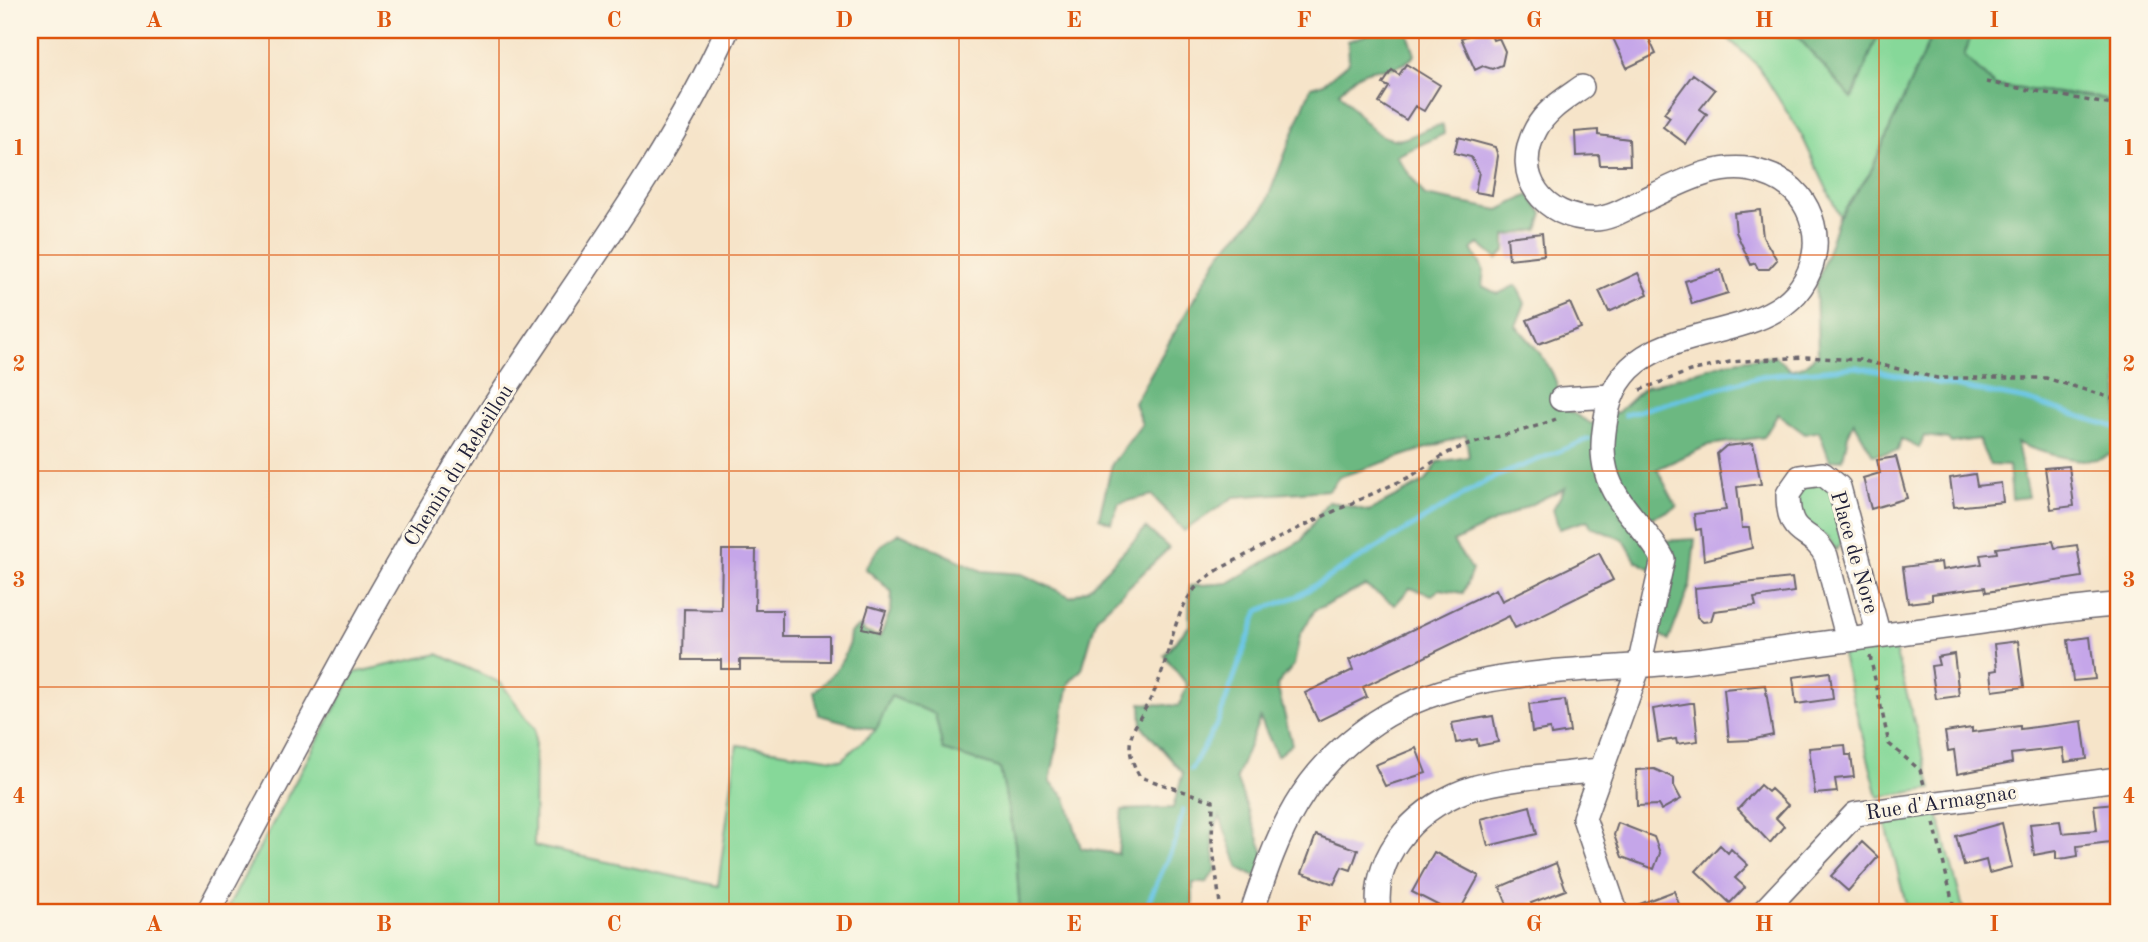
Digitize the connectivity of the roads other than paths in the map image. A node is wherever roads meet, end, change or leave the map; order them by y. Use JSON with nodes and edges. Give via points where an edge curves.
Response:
{"nodes":[{"id":1,"x":727,"y":30,"type":"edge"},
{"id":2,"x":1582,"y":87,"type":"dead end"},
{"id":3,"x":1609,"y":403,"type":"junction"},
{"id":4,"x":1564,"y":407,"type":"road end"},
{"id":5,"x":2118,"y":605,"type":"edge"},
{"id":6,"x":1865,"y":638,"type":"junction"},
{"id":7,"x":1639,"y":666,"type":"junction"},
{"id":8,"x":1599,"y":770,"type":"junction"},
{"id":9,"x":2118,"y":779,"type":"edge"},
{"id":10,"x":208,"y":912,"type":"edge"},
{"id":11,"x":1252,"y":912,"type":"edge"},
{"id":12,"x":1379,"y":912,"type":"edge"},
{"id":13,"x":1616,"y":912,"type":"edge"},
{"id":14,"x":1763,"y":912,"type":"edge"}],
"edges":[{"from":1,"to":10,"type":"street","name":"Chemin du Rebeillou","via":[[662,154],[472,439],[406,548]]},
{"from":2,"to":3,"type":"street","via":[[1550,111],[1529,146],[1533,184],[1542,200],[1557,212],[1598,219],[1698,176],[1741,168],[1772,176],[1798,195],[1815,228],[1812,267],[1793,298],[1762,318],[1643,356],[1628,369]]},
{"from":3,"to":4,"type":"street"},
{"from":3,"to":7,"type":"street","via":[[1603,439],[1606,473],[1616,495],[1663,559]]},
{"from":5,"to":6,"type":"street"},
{"from":6,"to":6,"type":"street","name":"Place de Nore","via":[[1821,545],[1792,524],[1787,494],[1800,477],[1823,474],[1839,487]]},
{"from":6,"to":7,"type":"street"},
{"from":7,"to":8,"type":"street"},
{"from":7,"to":11,"type":"street","via":[[1531,675],[1455,688],[1419,699],[1376,722],[1350,741],[1304,790],[1274,846]]},
{"from":8,"to":12,"type":"street","via":[[1473,788],[1424,814],[1388,852],[1377,897]]},
{"from":8,"to":13,"type":"street","via":[[1584,818]]},
{"from":9,"to":14,"type":"street","name":"Rue d'Armagnac","via":[[1855,814]]}]}
